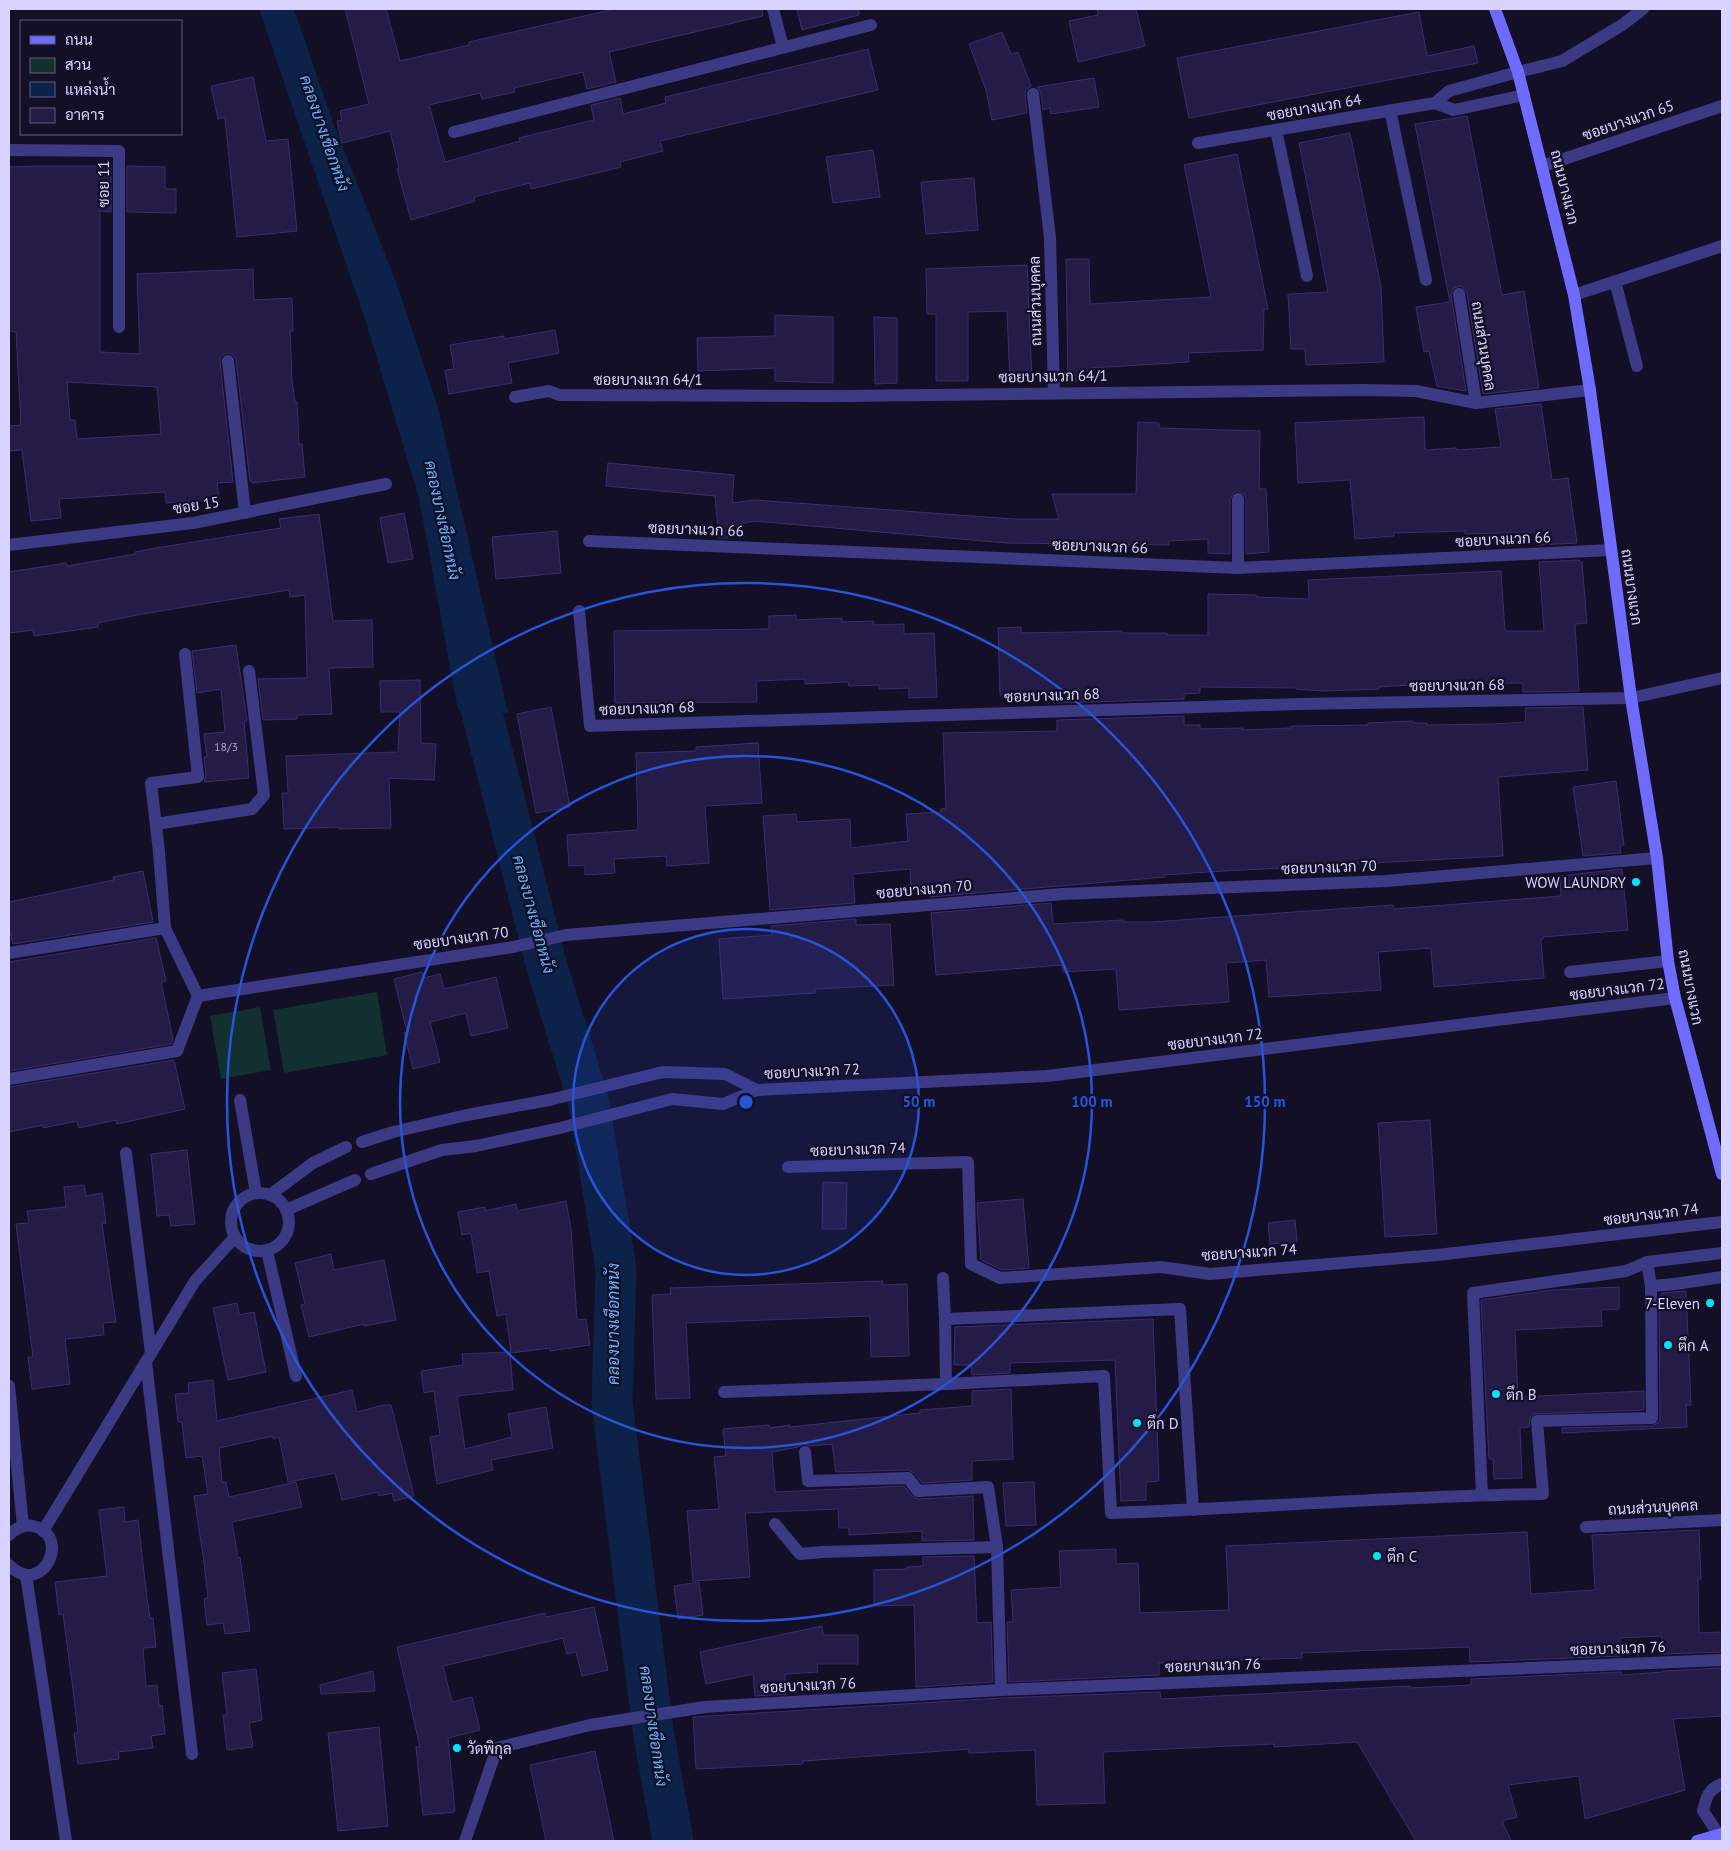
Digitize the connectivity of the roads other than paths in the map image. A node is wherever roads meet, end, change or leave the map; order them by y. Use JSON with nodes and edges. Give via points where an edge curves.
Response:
{"nodes":[{"id":1,"x":773,"y":9,"type":"edge"},
{"id":2,"x":1644,"y":9,"type":"edge"},
{"id":3,"x":1497,"y":14,"type":"edge"},
{"id":4,"x":871,"y":24,"type":"dead end"},
{"id":5,"x":783,"y":47,"type":"junction"},
{"id":6,"x":1518,"y":72,"type":"junction"},
{"id":7,"x":1033,"y":94,"type":"dead end"},
{"id":8,"x":1524,"y":95,"type":"junction"},
{"id":9,"x":1436,"y":103,"type":"junction"},
{"id":10,"x":1722,"y":106,"type":"edge"},
{"id":11,"x":1390,"y":110,"type":"junction"},
{"id":12,"x":1276,"y":130,"type":"junction"},
{"id":13,"x":454,"y":132,"type":"dead end"},
{"id":14,"x":1198,"y":143,"type":"dead end"},
{"id":15,"x":9,"y":150,"type":"edge"},
{"id":16,"x":1543,"y":166,"type":"junction"},
{"id":17,"x":1722,"y":246,"type":"edge"},
{"id":18,"x":1307,"y":276,"type":"dead end"},
{"id":19,"x":1426,"y":280,"type":"dead end"},
{"id":20,"x":1615,"y":281,"type":"junction"},
{"id":21,"x":1459,"y":294,"type":"dead end"},
{"id":22,"x":1574,"y":295,"type":"junction"},
{"id":23,"x":119,"y":327,"type":"dead end"},
{"id":24,"x":228,"y":361,"type":"dead end"},
{"id":25,"x":1637,"y":366,"type":"dead end"},
{"id":26,"x":1590,"y":390,"type":"junction"},
{"id":27,"x":1054,"y":393,"type":"junction"},
{"id":28,"x":515,"y":397,"type":"dead end"},
{"id":29,"x":1476,"y":403,"type":"junction"},
{"id":30,"x":386,"y":484,"type":"dead end"},
{"id":31,"x":1238,"y":499,"type":"dead end"},
{"id":32,"x":245,"y":513,"type":"junction"},
{"id":33,"x":589,"y":541,"type":"dead end"},
{"id":34,"x":9,"y":546,"type":"edge"},
{"id":35,"x":1610,"y":550,"type":"junction"},
{"id":36,"x":1238,"y":568,"type":"junction"},
{"id":37,"x":579,"y":611,"type":"dead end"},
{"id":38,"x":185,"y":654,"type":"dead end"},
{"id":39,"x":248,"y":671,"type":"dead end"},
{"id":40,"x":1722,"y":678,"type":"edge"},
{"id":41,"x":1631,"y":698,"type":"junction"},
{"id":42,"x":156,"y":824,"type":"junction"},
{"id":43,"x":1657,"y":858,"type":"junction"},
{"id":44,"x":165,"y":928,"type":"junction"},
{"id":45,"x":9,"y":953,"type":"edge"},
{"id":46,"x":1668,"y":961,"type":"junction"},
{"id":47,"x":1570,"y":972,"type":"dead end"},
{"id":48,"x":198,"y":996,"type":"junction"},
{"id":49,"x":1675,"y":998,"type":"junction"},
{"id":50,"x":9,"y":1079,"type":"edge"},
{"id":51,"x":756,"y":1090,"type":"junction"},
{"id":52,"x":240,"y":1100,"type":"dead end"},
{"id":53,"x":362,"y":1142,"type":"dead end"},
{"id":54,"x":346,"y":1148,"type":"dead end"},
{"id":55,"x":126,"y":1153,"type":"dead end"},
{"id":56,"x":788,"y":1167,"type":"dead end"},
{"id":57,"x":371,"y":1174,"type":"dead end"},
{"id":58,"x":1722,"y":1174,"type":"edge"},
{"id":59,"x":355,"y":1180,"type":"dead end"},
{"id":60,"x":256,"y":1193,"type":"junction"},
{"id":61,"x":270,"y":1195,"type":"junction"},
{"id":62,"x":286,"y":1210,"type":"junction"},
{"id":63,"x":1722,"y":1222,"type":"edge"},
{"id":64,"x":235,"y":1237,"type":"junction"},
{"id":65,"x":266,"y":1250,"type":"junction"},
{"id":66,"x":1722,"y":1253,"type":"edge"},
{"id":67,"x":1647,"y":1262,"type":"junction"},
{"id":68,"x":1722,"y":1277,"type":"edge"},
{"id":69,"x":943,"y":1278,"type":"dead end"},
{"id":70,"x":1651,"y":1286,"type":"junction"},
{"id":71,"x":945,"y":1319,"type":"junction"},
{"id":72,"x":149,"y":1358,"type":"junction"},
{"id":73,"x":296,"y":1376,"type":"dead end"},
{"id":74,"x":946,"y":1384,"type":"junction"},
{"id":75,"x":9,"y":1386,"type":"edge"},
{"id":76,"x":724,"y":1392,"type":"dead end"},
{"id":77,"x":805,"y":1452,"type":"dead end"},
{"id":78,"x":1482,"y":1495,"type":"junction"},
{"id":79,"x":1193,"y":1510,"type":"junction"},
{"id":80,"x":1722,"y":1520,"type":"edge"},
{"id":81,"x":775,"y":1524,"type":"dead end"},
{"id":82,"x":23,"y":1526,"type":"junction"},
{"id":83,"x":1586,"y":1527,"type":"dead end"},
{"id":84,"x":43,"y":1530,"type":"junction"},
{"id":85,"x":9,"y":1534,"type":"edge"},
{"id":86,"x":997,"y":1547,"type":"junction"},
{"id":87,"x":15,"y":1573,"type":"edge"},
{"id":88,"x":1722,"y":1660,"type":"edge"},
{"id":89,"x":1001,"y":1690,"type":"junction"},
{"id":90,"x":192,"y":1754,"type":"dead end"},
{"id":91,"x":1722,"y":1784,"type":"edge"},
{"id":92,"x":1721,"y":1837,"type":"edge"},
{"id":93,"x":66,"y":1841,"type":"edge"},
{"id":94,"x":466,"y":1841,"type":"edge"},
{"id":95,"x":1697,"y":1841,"type":"edge"}],
"edges":[{"from":1,"to":5,"type":"street"},
{"from":2,"to":6,"type":"street","name":"ซอยบางแวก 64","via":[[1562,61]]},
{"from":3,"to":6,"type":"main road","name":"ถนนบางแวก"},
{"from":4,"to":5,"type":"street"},
{"from":5,"to":13,"type":"street"},
{"from":6,"to":8,"type":"main road","name":"ถนนบางแวก"},
{"from":6,"to":9,"type":"street","name":"ซอยบางแวก 64","via":[[1449,91]]},
{"from":7,"to":27,"type":"street","name":"ถนนส่วนบุคคล","via":[[1050,238]]},
{"from":8,"to":9,"type":"street","name":"ซอยบางแวก 64","via":[[1454,110]]},
{"from":8,"to":16,"type":"main road","name":"ถนนบางแวก"},
{"from":9,"to":11,"type":"street","name":"ซอยบางแวก 64"},
{"from":10,"to":16,"type":"street","name":"ซอยบางแวก 65"},
{"from":11,"to":12,"type":"street","name":"ซอยบางแวก 64"},
{"from":11,"to":19,"type":"street"},
{"from":12,"to":14,"type":"street","name":"ซอยบางแวก 64"},
{"from":12,"to":18,"type":"street"},
{"from":15,"to":23,"type":"street","name":"ซอย 11","via":[[119,151]]},
{"from":16,"to":22,"type":"main road","name":"ถนนบางแวก"},
{"from":17,"to":20,"type":"street"},
{"from":20,"to":22,"type":"street"},
{"from":20,"to":25,"type":"street"},
{"from":21,"to":29,"type":"street","name":"ถนนส่วนบุคคล"},
{"from":22,"to":26,"type":"main road","name":"ถนนบางแวก"},
{"from":24,"to":32,"type":"street"},
{"from":26,"to":29,"type":"street","name":"ซอยบางแวก 64/1"},
{"from":26,"to":35,"type":"main road","name":"ถนนบางแวก"},
{"from":27,"to":28,"type":"street","name":"ซอยบางแวก 64/1","via":[[843,396],[559,395],[549,392]]},
{"from":27,"to":29,"type":"street","name":"ซอยบางแวก 64/1","via":[[1416,391]]},
{"from":30,"to":32,"type":"street","name":"ซอย 15"},
{"from":31,"to":36,"type":"street"},
{"from":32,"to":34,"type":"street","name":"ซอย 15","via":[[193,523]]},
{"from":33,"to":36,"type":"street","name":"ซอยบางแวก 66"},
{"from":35,"to":36,"type":"street","name":"ซอยบางแวก 66"},
{"from":35,"to":41,"type":"main road","name":"ถนนบางแวก"},
{"from":37,"to":41,"type":"street","name":"ซอยบางแวก 68","via":[[590,726],[1290,704]]},
{"from":38,"to":42,"type":"street","via":[[198,777],[151,783]]},
{"from":39,"to":42,"type":"street","via":[[264,795],[252,810]]},
{"from":40,"to":41,"type":"street"},
{"from":41,"to":43,"type":"main road","name":"ถนนบางแวก"},
{"from":42,"to":44,"type":"street"},
{"from":43,"to":46,"type":"main road","name":"ถนนบางแวก"},
{"from":43,"to":48,"type":"street","name":"ซอยบางแวก 70","via":[[1386,881],[1063,894],[637,929],[566,936]]},
{"from":44,"to":45,"type":"street"},
{"from":44,"to":48,"type":"street"},
{"from":46,"to":47,"type":"street"},
{"from":46,"to":49,"type":"main road","name":"ถนนบางแวก"},
{"from":48,"to":50,"type":"street","via":[[178,1051]]},
{"from":49,"to":51,"type":"street","name":"ซอยบางแวก 72","via":[[1047,1076]]},
{"from":49,"to":58,"type":"main road","name":"ถนนบางแวก"},
{"from":51,"to":53,"type":"street","via":[[725,1074],[663,1072],[549,1100],[434,1122]]},
{"from":51,"to":57,"type":"street","via":[[723,1104],[672,1099],[560,1128],[442,1150]]},
{"from":52,"to":60,"type":"street"},
{"from":54,"to":61,"type":"street","via":[[313,1163]]},
{"from":55,"to":72,"type":"street"},
{"from":56,"to":63,"type":"street","name":"ซอยบางแวก 74","via":[[968,1162],[971,1264],[1000,1278],[1161,1267],[1210,1274],[1438,1255]]},
{"from":59,"to":62,"type":"street"},
{"from":60,"to":61,"type":"street"},
{"from":60,"to":64,"type":"street","via":[[243,1198],[232,1213]]},
{"from":61,"to":62,"type":"street","via":[[279,1200]]},
{"from":62,"to":65,"type":"street","via":[[289,1226],[286,1236],[280,1244]]},
{"from":64,"to":65,"type":"street","via":[[252,1251]]},
{"from":64,"to":72,"type":"street","via":[[195,1281]]},
{"from":65,"to":73,"type":"street"},
{"from":66,"to":67,"type":"street"},
{"from":67,"to":70,"type":"street"},
{"from":67,"to":78,"type":"street","via":[[1626,1271],[1474,1293]]},
{"from":68,"to":70,"type":"street"},
{"from":69,"to":71,"type":"street"},
{"from":70,"to":78,"type":"street","via":[[1652,1418],[1537,1421],[1543,1494]]},
{"from":71,"to":74,"type":"street"},
{"from":71,"to":79,"type":"street","via":[[1180,1309]]},
{"from":72,"to":84,"type":"street"},
{"from":72,"to":90,"type":"street"},
{"from":74,"to":76,"type":"street"},
{"from":74,"to":79,"type":"street","via":[[1104,1376],[1111,1513]]},
{"from":75,"to":82,"type":"street"},
{"from":77,"to":86,"type":"street","via":[[808,1481],[908,1478],[918,1491],[988,1487]]},
{"from":78,"to":79,"type":"street"},
{"from":80,"to":83,"type":"street","name":"ถนนส่วนบุคคล"},
{"from":81,"to":86,"type":"street","via":[[800,1554]]},
{"from":82,"to":84,"type":"street"},
{"from":82,"to":85,"type":"street"},
{"from":84,"to":87,"type":"street","via":[[52,1543],[47,1566],[41,1571]]},
{"from":86,"to":89,"type":"street"},
{"from":87,"to":93,"type":"street"},
{"from":88,"to":89,"type":"street","name":"ซอยบางแวก 76"},
{"from":89,"to":94,"type":"street","name":"ซอยบางแวก 76","via":[[705,1707],[590,1725],[497,1748]]},
{"from":91,"to":92,"type":"street","via":[[1708,1793],[1703,1811]]},
{"from":92,"to":95,"type":"main road"}]}
